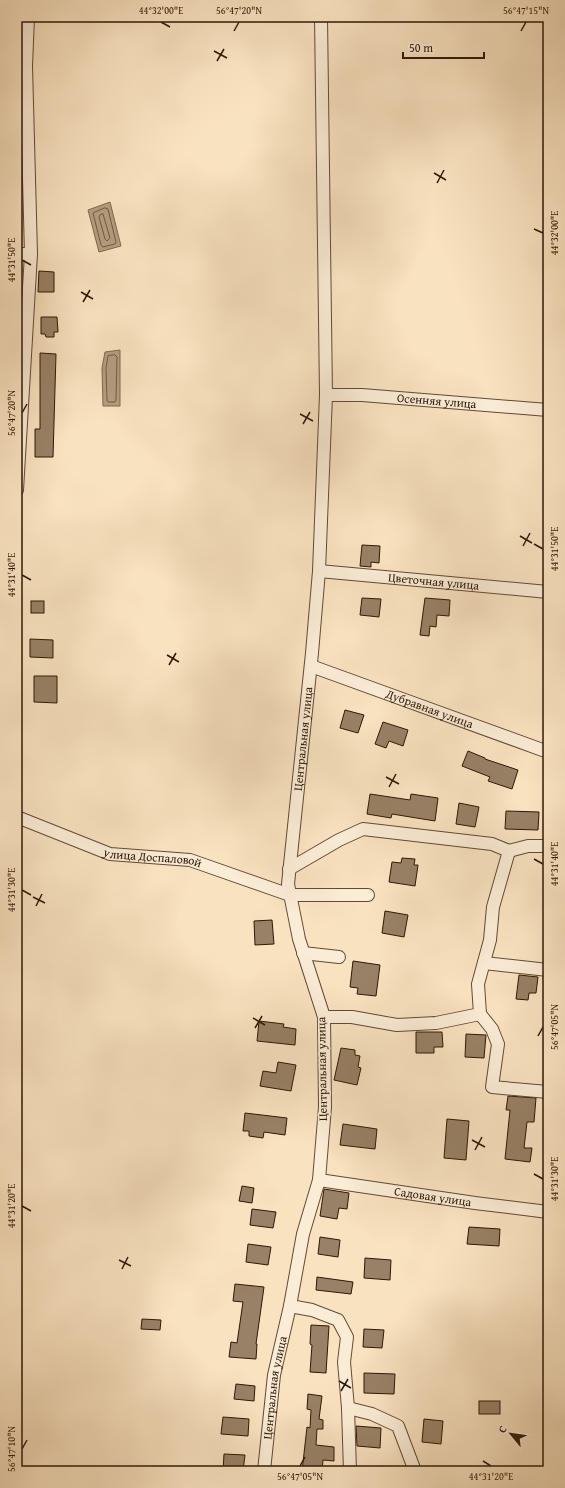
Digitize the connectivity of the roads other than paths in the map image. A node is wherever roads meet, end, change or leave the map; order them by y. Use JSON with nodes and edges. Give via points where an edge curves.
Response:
{"nodes":[{"id":1,"x":28,"y":17,"type":"edge"},
{"id":2,"x":321,"y":17,"type":"edge"},
{"id":3,"x":21,"y":66,"type":"edge"},
{"id":4,"x":17,"y":254,"type":"edge"},
{"id":5,"x":31,"y":254,"type":"junction"},
{"id":6,"x":326,"y":395,"type":"junction"},
{"id":7,"x":548,"y":410,"type":"edge"},
{"id":8,"x":17,"y":490,"type":"edge"},
{"id":9,"x":319,"y":571,"type":"junction"},
{"id":10,"x":548,"y":592,"type":"edge"},
{"id":11,"x":311,"y":666,"type":"junction"},
{"id":12,"x":548,"y":752,"type":"edge"},
{"id":13,"x":17,"y":817,"type":"edge"},
{"id":14,"x":548,"y":846,"type":"edge"},
{"id":15,"x":509,"y":851,"type":"junction"},
{"id":16,"x":289,"y":869,"type":"junction"},
{"id":17,"x":368,"y":894,"type":"dead end"},
{"id":18,"x":290,"y":895,"type":"junction"},
{"id":19,"x":303,"y":953,"type":"junction"},
{"id":20,"x":339,"y":957,"type":"dead end"},
{"id":21,"x":484,"y":963,"type":"junction"},
{"id":22,"x":548,"y":970,"type":"edge"},
{"id":23,"x":480,"y":1014,"type":"junction"},
{"id":24,"x":324,"y":1018,"type":"junction"},
{"id":25,"x":548,"y":1092,"type":"edge"},
{"id":26,"x":319,"y":1180,"type":"junction"},
{"id":27,"x":548,"y":1212,"type":"edge"},
{"id":28,"x":290,"y":1306,"type":"junction"},
{"id":29,"x":348,"y":1408,"type":"junction"},
{"id":30,"x":264,"y":1471,"type":"edge"},
{"id":31,"x":350,"y":1471,"type":"edge"},
{"id":32,"x":415,"y":1471,"type":"edge"}],
"edges":[{"from":1,"to":3,"type":"street"},
{"from":2,"to":6,"type":"street","name":"Центральная улица"},
{"from":3,"to":5,"type":"street"},
{"from":4,"to":5,"type":"street"},
{"from":5,"to":8,"type":"street"},
{"from":6,"to":7,"type":"street","name":"Осенняя улица","via":[[362,395]]},
{"from":6,"to":9,"type":"street","name":"Центральная улица"},
{"from":9,"to":10,"type":"street","name":"Цветочная улица"},
{"from":9,"to":11,"type":"street","name":"Центральная улица"},
{"from":11,"to":12,"type":"street","name":"Дубравная улица"},
{"from":11,"to":16,"type":"street","name":"Центральная улица"},
{"from":13,"to":18,"type":"street","name":"улица Доспаловой","via":[[110,854],[190,860]]},
{"from":14,"to":15,"type":"street","via":[[528,846]]},
{"from":15,"to":16,"type":"street","via":[[492,844],[363,829]]},
{"from":15,"to":21,"type":"street","via":[[493,907],[490,940]]},
{"from":16,"to":18,"type":"street","name":"Центральная улица"},
{"from":17,"to":18,"type":"street"},
{"from":18,"to":19,"type":"street","name":"Центральная улица"},
{"from":19,"to":20,"type":"street"},
{"from":19,"to":24,"type":"street","name":"Центральная улица"},
{"from":21,"to":22,"type":"street"},
{"from":21,"to":23,"type":"street","via":[[478,984]]},
{"from":23,"to":24,"type":"street","via":[[436,1023],[397,1026],[352,1017]]},
{"from":23,"to":25,"type":"street","via":[[492,1029],[498,1044],[492,1087]]},
{"from":24,"to":26,"type":"street","name":"Центральная улица","via":[[325,1107]]},
{"from":26,"to":27,"type":"street","name":"Садовая улица"},
{"from":26,"to":28,"type":"street","name":"Центральная улица","via":[[303,1234]]},
{"from":28,"to":29,"type":"street","via":[[312,1310],[338,1320],[347,1337],[344,1362]]},
{"from":28,"to":30,"type":"street","name":"Центральная улица","via":[[274,1375]]},
{"from":29,"to":31,"type":"street"},
{"from":29,"to":32,"type":"street","via":[[372,1414],[398,1426]]}]}
